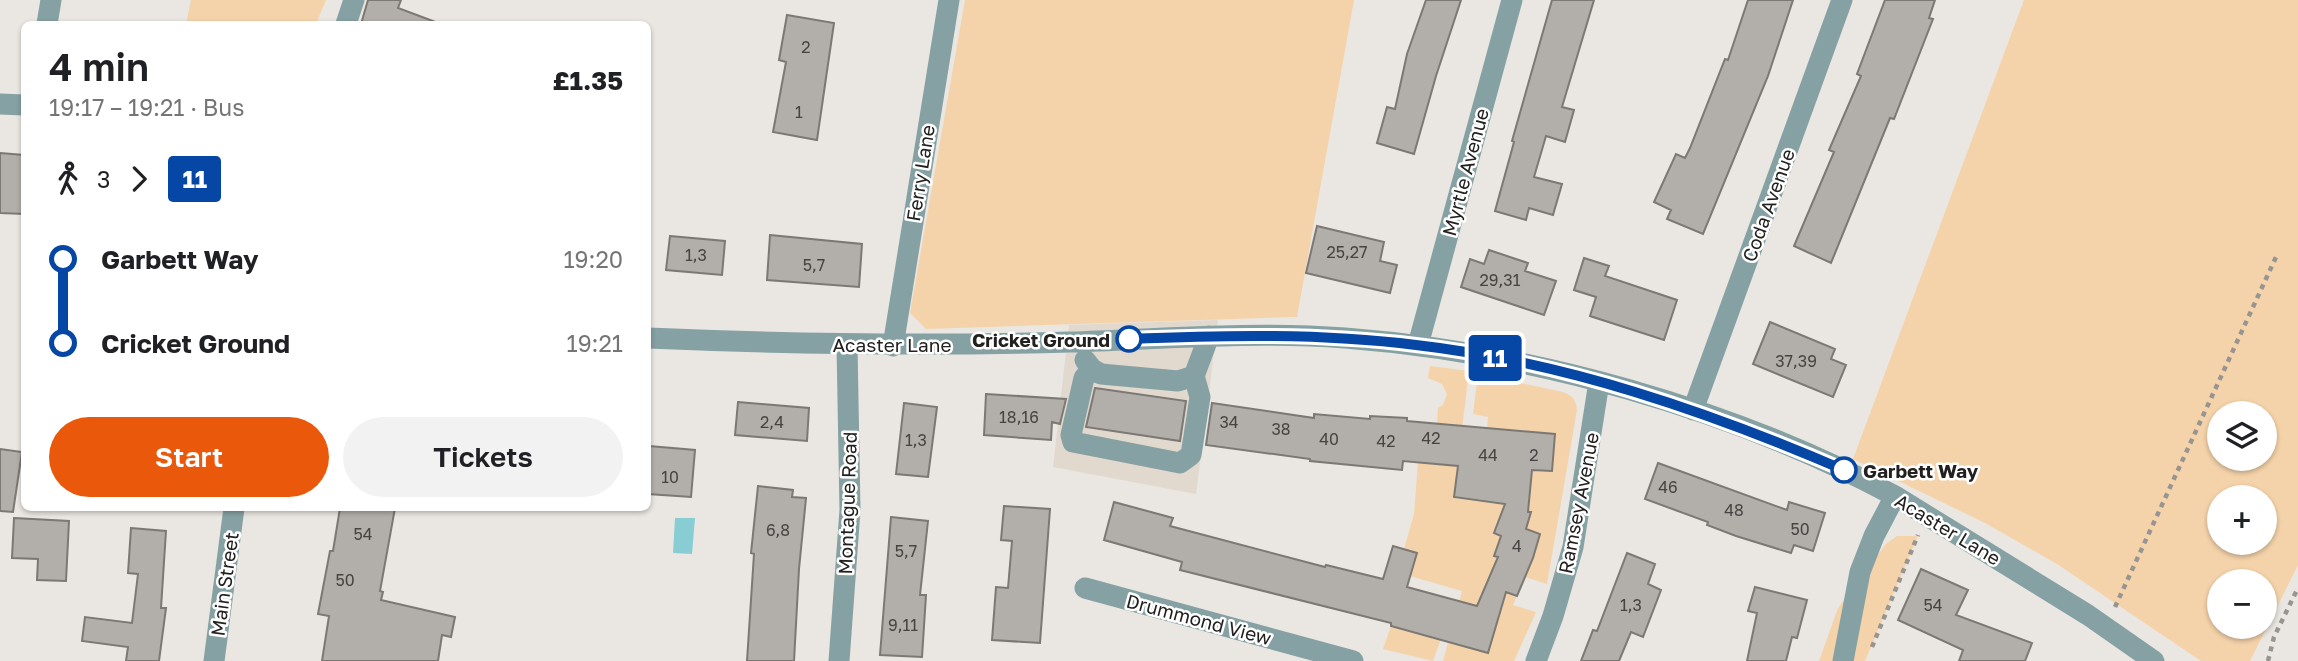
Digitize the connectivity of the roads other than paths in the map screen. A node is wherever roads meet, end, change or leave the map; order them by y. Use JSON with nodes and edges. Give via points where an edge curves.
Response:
{"nodes":[{"id":1,"x":51,"y":0,"type":"edge"},
{"id":2,"x":354,"y":0,"type":"edge"},
{"id":3,"x":949,"y":0,"type":"edge"},
{"id":4,"x":1512,"y":0,"type":"edge"},
{"id":5,"x":1842,"y":0,"type":"edge"},
{"id":6,"x":48,"y":21,"type":"edge"},
{"id":7,"x":347,"y":21,"type":"edge"},
{"id":8,"x":0,"y":104,"type":"edge"},
{"id":9,"x":21,"y":105,"type":"edge"},
{"id":10,"x":1209,"y":335,"type":"junction"},
{"id":11,"x":651,"y":338,"type":"edge"},
{"id":12,"x":1072,"y":342,"type":"junction"},
{"id":13,"x":847,"y":345,"type":"junction"},
{"id":14,"x":1418,"y":345,"type":"junction"},
{"id":15,"x":893,"y":346,"type":"junction"},
{"id":16,"x":1092,"y":369,"type":"junction"},
{"id":17,"x":1194,"y":376,"type":"junction"},
{"id":18,"x":1599,"y":382,"type":"junction"},
{"id":19,"x":1693,"y":410,"type":"junction"},
{"id":20,"x":1895,"y":496,"type":"junction"},
{"id":21,"x":234,"y":511,"type":"edge"},
{"id":22,"x":1085,"y":588,"type":"dead end"},
{"id":23,"x":214,"y":661,"type":"edge"},
{"id":24,"x":839,"y":661,"type":"edge"},
{"id":25,"x":1353,"y":661,"type":"edge"},
{"id":26,"x":1536,"y":661,"type":"edge"},
{"id":27,"x":1843,"y":661,"type":"edge"},
{"id":28,"x":2154,"y":661,"type":"edge"}],
"edges":[{"from":1,"to":6,"type":"street"},
{"from":2,"to":7,"type":"street"},
{"from":3,"to":15,"type":"street","name":"Ferry Lane"},
{"from":4,"to":14,"type":"street","name":"Myrtle Avenue"},
{"from":5,"to":19,"type":"street","name":"Coda Avenue"},
{"from":8,"to":9,"type":"street"},
{"from":10,"to":12,"type":"street","name":"Acaster Lane"},
{"from":10,"to":14,"type":"street","name":"Acaster Lane"},
{"from":10,"to":17,"type":"street"},
{"from":11,"to":13,"type":"street","name":"Acaster Lane"},
{"from":12,"to":15,"type":"street","name":"Acaster Lane"},
{"from":12,"to":16,"type":"street"},
{"from":13,"to":15,"type":"street","name":"Acaster Lane"},
{"from":13,"to":24,"type":"street","name":"Montague Road","via":[[850,510]]},
{"from":14,"to":18,"type":"street","name":"Acaster Lane"},
{"from":16,"to":17,"type":"street","via":[[1101,374],[1178,381]]},
{"from":16,"to":17,"type":"street","via":[[1084,378],[1073,442],[1180,463],[1191,455],[1200,397]]},
{"from":18,"to":19,"type":"street","name":"Acaster Lane"},
{"from":18,"to":26,"type":"street","name":"Ramsey Avenue","via":[[1573,547]]},
{"from":19,"to":20,"type":"street","name":"Acaster Lane","via":[[1863,478]]},
{"from":20,"to":27,"type":"street","via":[[1860,572]]},
{"from":20,"to":28,"type":"street","name":"Acaster Lane","via":[[2106,626]]},
{"from":21,"to":23,"type":"street","name":"Main Street"},
{"from":22,"to":25,"type":"street","name":"Drummond View"}]}
